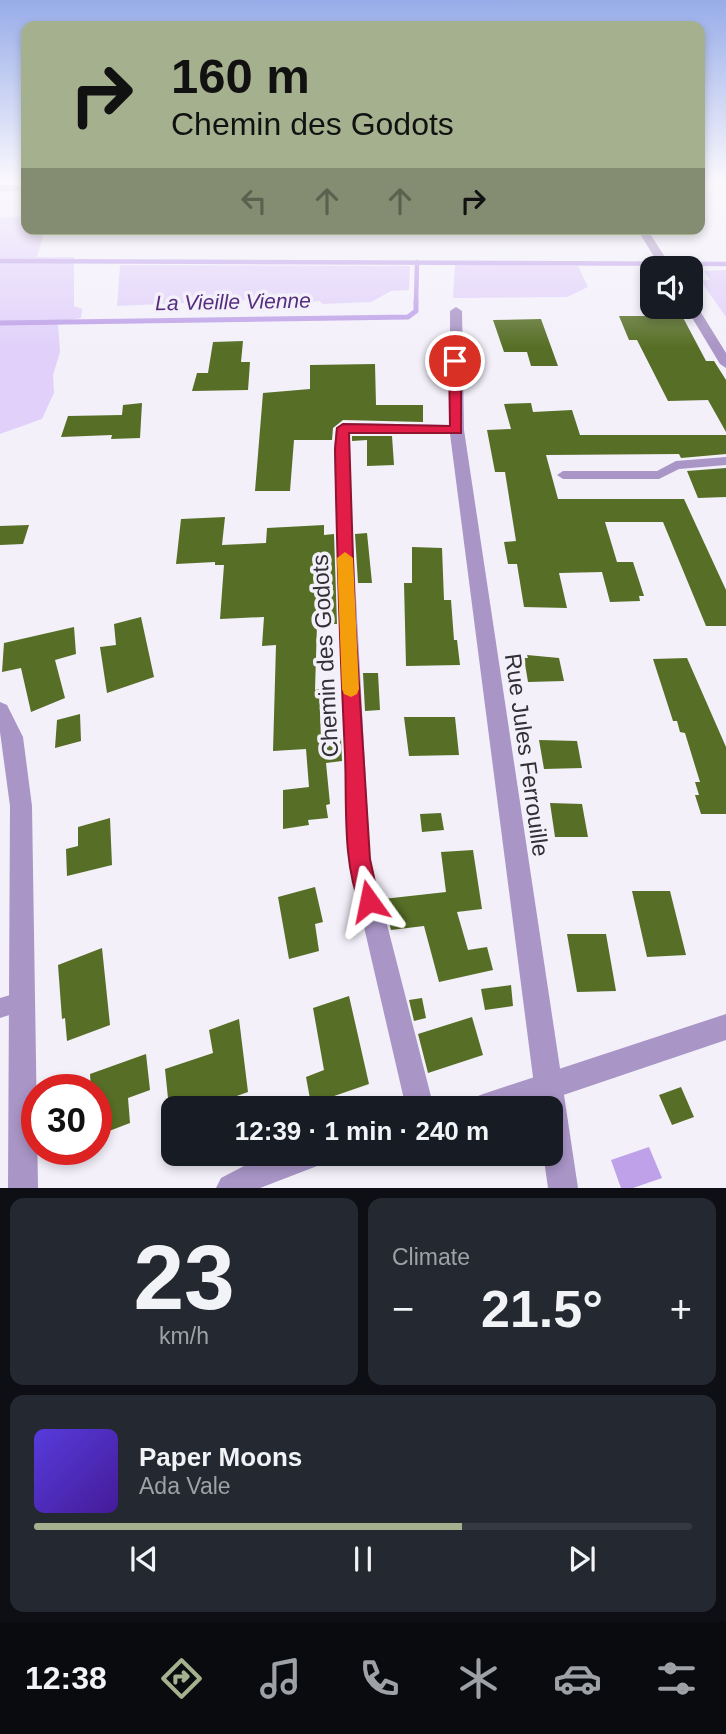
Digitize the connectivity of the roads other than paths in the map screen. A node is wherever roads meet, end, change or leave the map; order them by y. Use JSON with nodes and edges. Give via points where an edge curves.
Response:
{"nodes":[{"id":1,"x":647,"y":237,"type":"edge"},
{"id":2,"x":659,"y":256,"type":"edge"},
{"id":3,"x":456,"y":311,"type":"dead end"},
{"id":4,"x":699,"y":319,"type":"edge"},
{"id":5,"x":726,"y":364,"type":"edge"},
{"id":6,"x":457,"y":430,"type":"junction"},
{"id":7,"x":726,"y":461,"type":"edge"},
{"id":8,"x":563,"y":475,"type":"dead end"},
{"id":9,"x":0,"y":711,"type":"edge"},
{"id":10,"x":12,"y":1005,"type":"edge"},
{"id":11,"x":726,"y":1027,"type":"edge"},
{"id":12,"x":417,"y":1096,"type":"edge"},
{"id":13,"x":549,"y":1096,"type":"edge"},
{"id":14,"x":562,"y":1096,"type":"edge"},
{"id":15,"x":274,"y":1166,"type":"edge"},
{"id":16,"x":560,"y":1166,"type":"edge"},
{"id":17,"x":23,"y":1188,"type":"edge"},
{"id":18,"x":230,"y":1188,"type":"edge"},
{"id":19,"x":563,"y":1188,"type":"edge"}],
"edges":[{"from":1,"to":2,"type":"street"},
{"from":3,"to":6,"type":"street"},
{"from":4,"to":5,"type":"street"},
{"from":6,"to":12,"type":"street","name":"Chemin des Godots","via":[[343,428],[341,449],[359,859]]},
{"from":6,"to":13,"type":"street","name":"Rue Jules Ferrouille"},
{"from":7,"to":8,"type":"lane","via":[[676,464],[659,475]]},
{"from":9,"to":10,"type":"street","via":[[13,737],[21,806]]},
{"from":10,"to":17,"type":"street"},
{"from":11,"to":14,"type":"street"},
{"from":15,"to":18,"type":"street"},
{"from":16,"to":19,"type":"street","name":"Rue Jules Ferrouille"}]}
